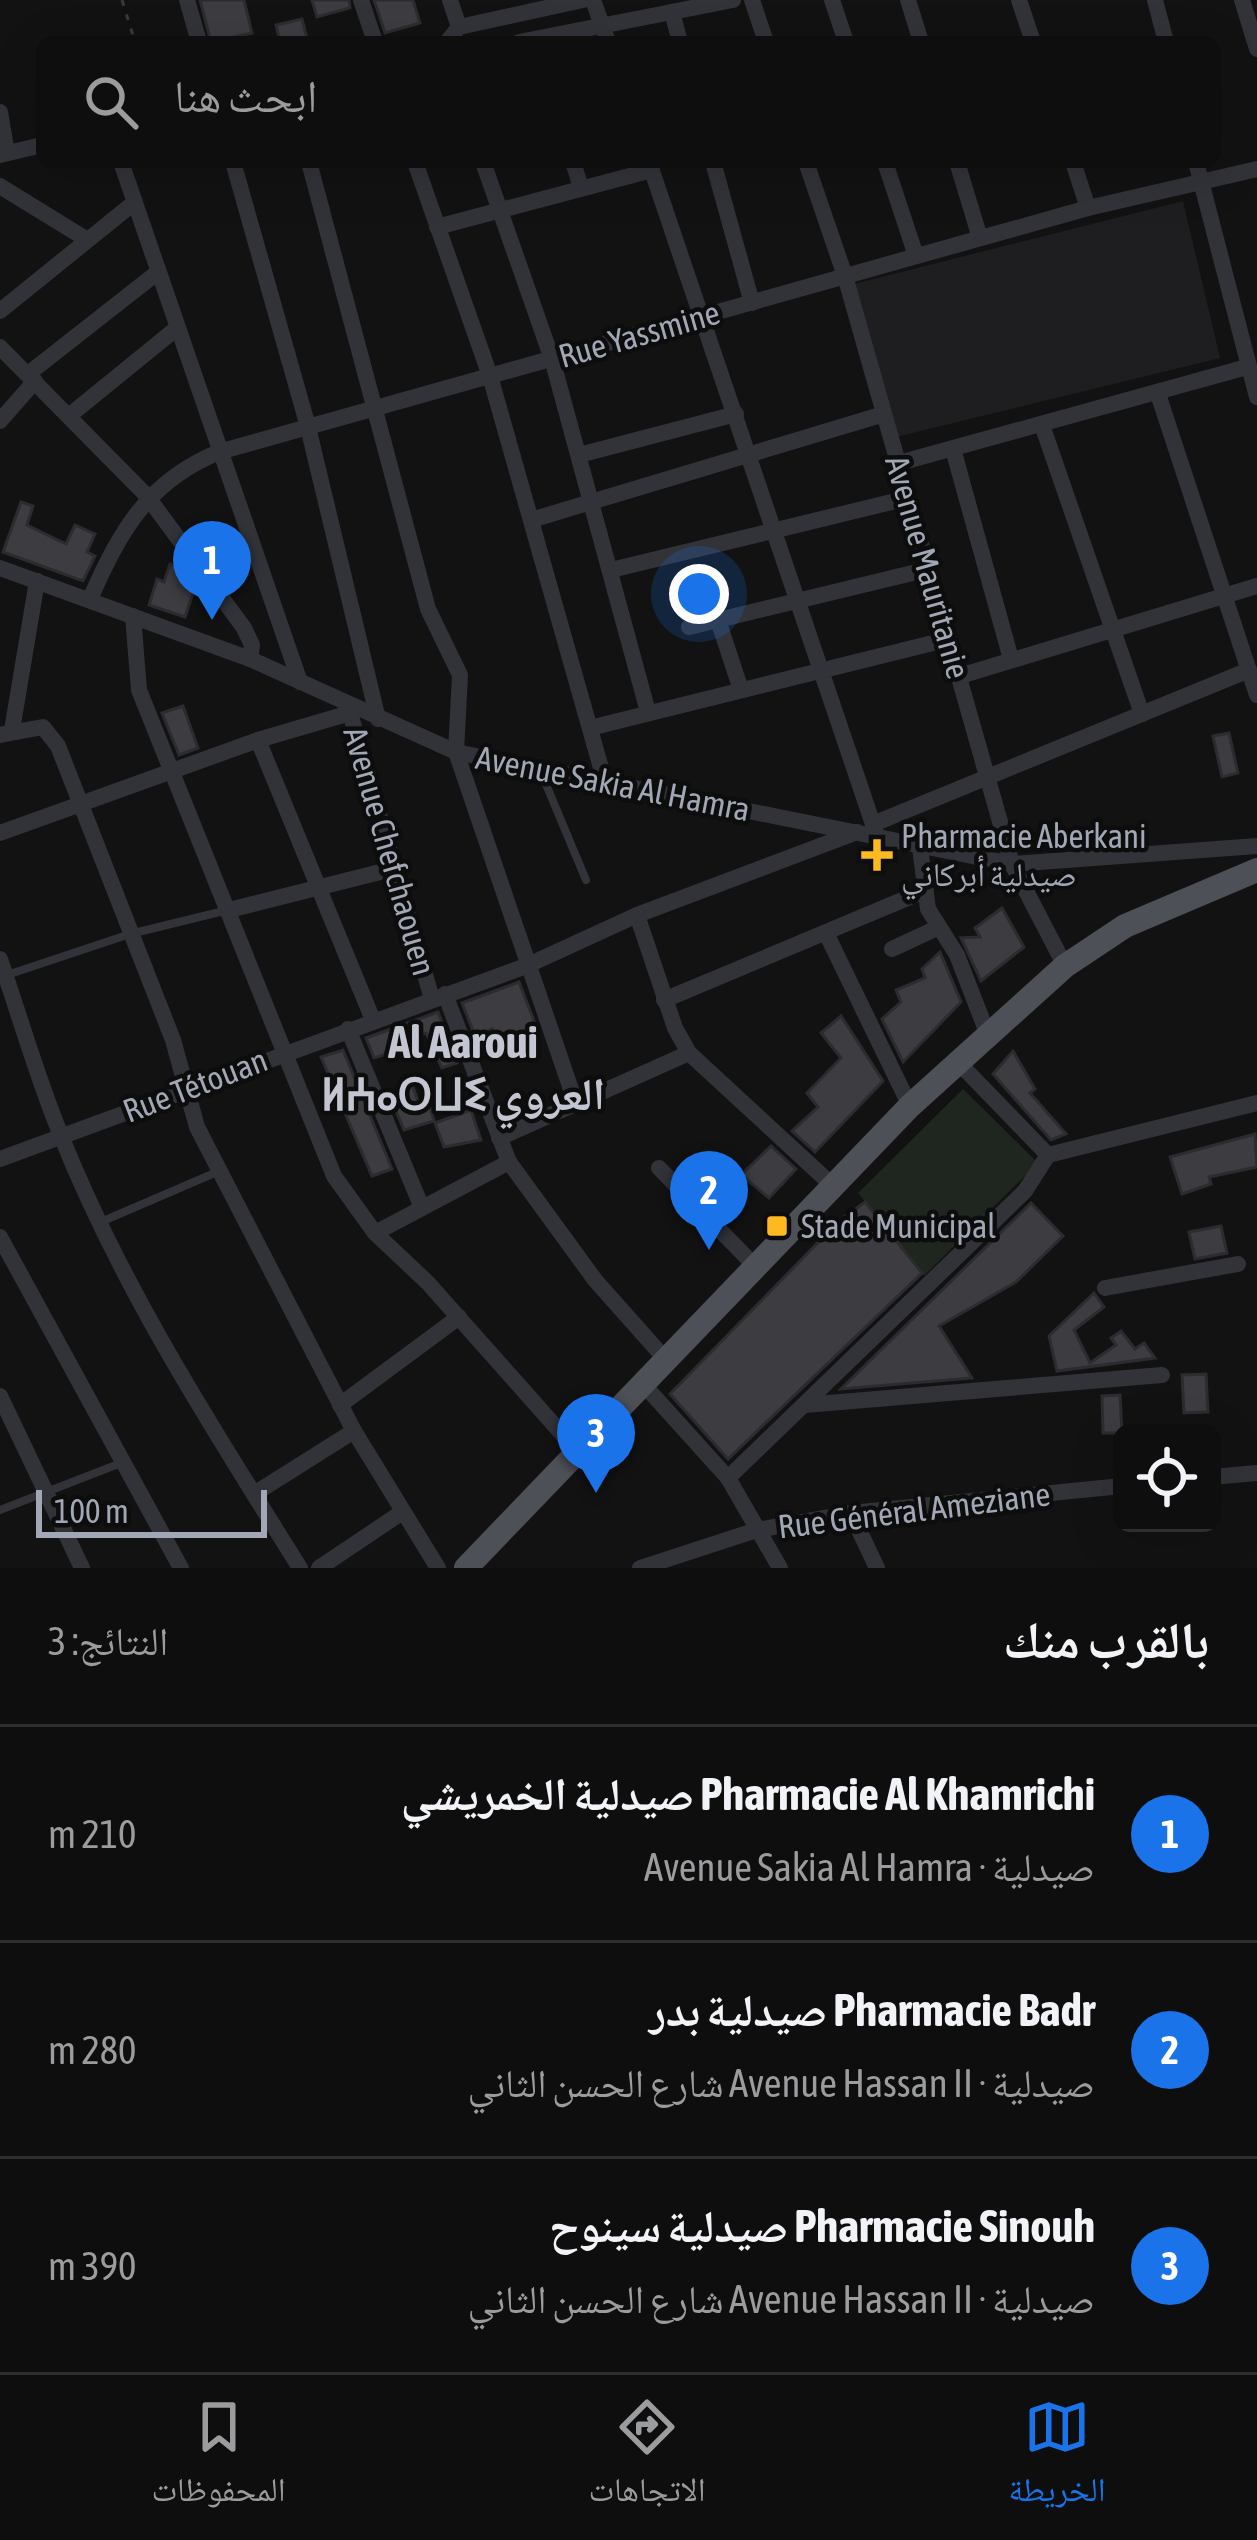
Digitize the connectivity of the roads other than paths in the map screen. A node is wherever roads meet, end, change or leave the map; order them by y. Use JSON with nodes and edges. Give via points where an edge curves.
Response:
{"nodes":[{"id":1,"x":187,"y":0,"type":"edge"},
{"id":2,"x":362,"y":0,"type":"edge"},
{"id":3,"x":450,"y":0,"type":"edge"},
{"id":4,"x":583,"y":0,"type":"edge"},
{"id":5,"x":593,"y":0,"type":"edge"},
{"id":6,"x":733,"y":0,"type":"edge"},
{"id":7,"x":752,"y":0,"type":"edge"},
{"id":8,"x":832,"y":0,"type":"edge"},
{"id":9,"x":908,"y":0,"type":"edge"},
{"id":10,"x":1155,"y":0,"type":"edge"},
{"id":11,"x":1242,"y":0,"type":"edge"},
{"id":12,"x":1023,"y":1,"type":"edge"},
{"id":13,"x":525,"y":6,"type":"edge"},
{"id":14,"x":672,"y":12,"type":"junction"},
{"id":15,"x":605,"y":33,"type":"edge"},
{"id":16,"x":453,"y":34,"type":"edge"},
{"id":17,"x":197,"y":36,"type":"edge"},
{"id":18,"x":373,"y":36,"type":"edge"},
{"id":19,"x":678,"y":36,"type":"edge"},
{"id":20,"x":764,"y":36,"type":"edge"},
{"id":21,"x":844,"y":36,"type":"edge"},
{"id":22,"x":919,"y":36,"type":"edge"},
{"id":23,"x":1032,"y":36,"type":"edge"},
{"id":24,"x":1164,"y":36,"type":"edge"},
{"id":25,"x":1257,"y":50,"type":"edge"},
{"id":26,"x":0,"y":112,"type":"edge"},
{"id":27,"x":36,"y":146,"type":"edge"},
{"id":28,"x":3,"y":154,"type":"edge"},
{"id":29,"x":124,"y":168,"type":"edge"},
{"id":30,"x":235,"y":168,"type":"edge"},
{"id":31,"x":311,"y":168,"type":"edge"},
{"id":32,"x":417,"y":168,"type":"edge"},
{"id":33,"x":485,"y":168,"type":"edge"},
{"id":34,"x":575,"y":168,"type":"edge"},
{"id":35,"x":645,"y":168,"type":"edge"},
{"id":36,"x":652,"y":168,"type":"edge"},
{"id":37,"x":715,"y":168,"type":"edge"},
{"id":38,"x":808,"y":168,"type":"edge"},
{"id":39,"x":887,"y":168,"type":"edge"},
{"id":40,"x":959,"y":168,"type":"edge"},
{"id":41,"x":1075,"y":168,"type":"edge"},
{"id":42,"x":1197,"y":168,"type":"edge"},
{"id":43,"x":1257,"y":169,"type":"edge"},
{"id":44,"x":1201,"y":183,"type":"junction"},
{"id":45,"x":0,"y":186,"type":"edge"},
{"id":46,"x":581,"y":188,"type":"junction"},
{"id":47,"x":135,"y":202,"type":"junction"},
{"id":48,"x":1088,"y":208,"type":"junction"},
{"id":49,"x":500,"y":209,"type":"junction"},
{"id":50,"x":437,"y":227,"type":"junction"},
{"id":51,"x":86,"y":238,"type":"junction"},
{"id":52,"x":980,"y":238,"type":"junction"},
{"id":53,"x":916,"y":256,"type":"junction"},
{"id":54,"x":158,"y":272,"type":"junction"},
{"id":55,"x":845,"y":276,"type":"junction"},
{"id":56,"x":752,"y":302,"type":"junction"},
{"id":57,"x":0,"y":311,"type":"edge"},
{"id":58,"x":702,"y":314,"type":"junction"},
{"id":59,"x":177,"y":328,"type":"junction"},
{"id":60,"x":0,"y":347,"type":"edge"},
{"id":61,"x":552,"y":359,"type":"junction"},
{"id":62,"x":1247,"y":368,"type":"junction"},
{"id":63,"x":490,"y":376,"type":"junction"},
{"id":64,"x":32,"y":377,"type":"junction"},
{"id":65,"x":1158,"y":394,"type":"junction"},
{"id":66,"x":1257,"y":397,"type":"edge"},
{"id":67,"x":378,"y":407,"type":"junction"},
{"id":68,"x":736,"y":414,"type":"junction"},
{"id":69,"x":70,"y":415,"type":"junction"},
{"id":70,"x":884,"y":415,"type":"junction"},
{"id":71,"x":0,"y":421,"type":"edge"},
{"id":72,"x":307,"y":423,"type":"junction"},
{"id":73,"x":1042,"y":425,"type":"junction"},
{"id":74,"x":953,"y":449,"type":"junction"},
{"id":75,"x":219,"y":452,"type":"junction"},
{"id":76,"x":579,"y":455,"type":"junction"},
{"id":77,"x":750,"y":456,"type":"junction"},
{"id":78,"x":898,"y":463,"type":"junction"},
{"id":79,"x":147,"y":496,"type":"junction"},
{"id":80,"x":908,"y":497,"type":"junction"},
{"id":81,"x":592,"y":502,"type":"junction"},
{"id":82,"x":531,"y":520,"type":"junction"},
{"id":83,"x":775,"y":530,"type":"junction"},
{"id":84,"x":0,"y":568,"type":"edge"},
{"id":85,"x":929,"y":568,"type":"junction"},
{"id":86,"x":611,"y":570,"type":"junction"},
{"id":87,"x":37,"y":581,"type":"junction"},
{"id":88,"x":1257,"y":586,"type":"edge"},
{"id":89,"x":1225,"y":592,"type":"junction"},
{"id":90,"x":90,"y":599,"type":"junction"},
{"id":91,"x":798,"y":601,"type":"junction"},
{"id":92,"x":133,"y":616,"type":"junction"},
{"id":93,"x":718,"y":620,"type":"junction"},
{"id":94,"x":1112,"y":626,"type":"junction"},
{"id":95,"x":689,"y":627,"type":"dead end"},
{"id":96,"x":949,"y":639,"type":"junction"},
{"id":97,"x":250,"y":659,"type":"junction"},
{"id":98,"x":1011,"y":659,"type":"junction"},
{"id":99,"x":1249,"y":670,"type":"junction"},
{"id":100,"x":824,"y":672,"type":"junction"},
{"id":101,"x":960,"y":676,"type":"junction"},
{"id":102,"x":300,"y":682,"type":"junction"},
{"id":103,"x":741,"y":690,"type":"junction"},
{"id":104,"x":1257,"y":695,"type":"edge"},
{"id":105,"x":349,"y":708,"type":"junction"},
{"id":106,"x":648,"y":712,"type":"junction"},
{"id":107,"x":1142,"y":714,"type":"junction"},
{"id":108,"x":378,"y":719,"type":"junction"},
{"id":109,"x":590,"y":728,"type":"junction"},
{"id":110,"x":6,"y":733,"type":"edge"},
{"id":111,"x":258,"y":740,"type":"junction"},
{"id":112,"x":456,"y":752,"type":"junction"},
{"id":113,"x":539,"y":769,"type":"junction"},
{"id":114,"x":173,"y":772,"type":"junction"},
{"id":115,"x":990,"y":778,"type":"junction"},
{"id":116,"x":605,"y":782,"type":"junction"},
{"id":117,"x":80,"y":805,"type":"junction"},
{"id":118,"x":869,"y":831,"type":"junction"},
{"id":119,"x":0,"y":833,"type":"edge"},
{"id":120,"x":1257,"y":846,"type":"edge"},
{"id":121,"x":920,"y":848,"type":"junction"},
{"id":122,"x":1012,"y":864,"type":"junction"},
{"id":123,"x":396,"y":868,"type":"junction"},
{"id":124,"x":1257,"y":870,"type":"edge"},
{"id":125,"x":586,"y":880,"type":"dead end"},
{"id":126,"x":319,"y":888,"type":"junction"},
{"id":127,"x":924,"y":891,"type":"junction"},
{"id":128,"x":229,"y":910,"type":"junction"},
{"id":129,"x":637,"y":915,"type":"junction"},
{"id":130,"x":938,"y":928,"type":"junction"},
{"id":131,"x":130,"y":934,"type":"junction"},
{"id":132,"x":827,"y":935,"type":"junction"},
{"id":133,"x":892,"y":949,"type":"dead end"},
{"id":134,"x":526,"y":966,"type":"junction"},
{"id":135,"x":1065,"y":966,"type":"junction"},
{"id":136,"x":3,"y":968,"type":"edge"},
{"id":137,"x":439,"y":997,"type":"junction"},
{"id":138,"x":664,"y":1000,"type":"junction"},
{"id":139,"x":373,"y":1020,"type":"junction"},
{"id":140,"x":348,"y":1029,"type":"junction"},
{"id":141,"x":988,"y":1035,"type":"junction"},
{"id":142,"x":280,"y":1052,"type":"junction"},
{"id":143,"x":689,"y":1053,"type":"junction"},
{"id":144,"x":958,"y":1063,"type":"junction"},
{"id":145,"x":188,"y":1088,"type":"junction"},
{"id":146,"x":1257,"y":1103,"type":"edge"},
{"id":147,"x":575,"y":1104,"type":"junction"},
{"id":148,"x":910,"y":1106,"type":"junction"},
{"id":149,"x":61,"y":1136,"type":"junction"},
{"id":150,"x":499,"y":1138,"type":"junction"},
{"id":151,"x":1048,"y":1155,"type":"junction"},
{"id":152,"x":0,"y":1159,"type":"edge"},
{"id":153,"x":508,"y":1162,"type":"junction"},
{"id":154,"x":659,"y":1168,"type":"dead end"},
{"id":155,"x":219,"y":1172,"type":"junction"},
{"id":156,"x":832,"y":1185,"type":"junction"},
{"id":157,"x":422,"y":1208,"type":"junction"},
{"id":158,"x":103,"y":1221,"type":"junction"},
{"id":159,"x":375,"y":1233,"type":"junction"},
{"id":160,"x":0,"y":1237,"type":"edge"},
{"id":161,"x":1238,"y":1264,"type":"dead end"},
{"id":162,"x":755,"y":1266,"type":"junction"},
{"id":163,"x":1105,"y":1288,"type":"dead end"},
{"id":164,"x":459,"y":1317,"type":"junction"},
{"id":165,"x":667,"y":1361,"type":"junction"},
{"id":166,"x":1162,"y":1375,"type":"dead end"},
{"id":167,"x":644,"y":1385,"type":"junction"},
{"id":168,"x":0,"y":1396,"type":"edge"},
{"id":169,"x":805,"y":1405,"type":"junction"},
{"id":170,"x":340,"y":1406,"type":"junction"},
{"id":171,"x":354,"y":1431,"type":"junction"},
{"id":172,"x":579,"y":1453,"type":"junction"},
{"id":173,"x":124,"y":1462,"type":"junction"},
{"id":174,"x":1257,"y":1473,"type":"edge"},
{"id":175,"x":1221,"y":1477,"type":"edge"},
{"id":176,"x":728,"y":1478,"type":"junction"},
{"id":177,"x":1113,"y":1487,"type":"edge"},
{"id":178,"x":47,"y":1492,"type":"junction"},
{"id":179,"x":254,"y":1494,"type":"junction"},
{"id":180,"x":0,"y":1510,"type":"edge"},
{"id":181,"x":401,"y":1513,"type":"junction"},
{"id":182,"x":851,"y":1514,"type":"junction"},
{"id":183,"x":757,"y":1530,"type":"junction"},
{"id":184,"x":82,"y":1568,"type":"edge"},
{"id":185,"x":181,"y":1568,"type":"edge"},
{"id":186,"x":300,"y":1568,"type":"edge"},
{"id":187,"x":319,"y":1568,"type":"edge"},
{"id":188,"x":438,"y":1568,"type":"edge"},
{"id":189,"x":466,"y":1568,"type":"edge"},
{"id":190,"x":640,"y":1568,"type":"edge"},
{"id":191,"x":780,"y":1568,"type":"edge"},
{"id":192,"x":877,"y":1568,"type":"edge"}],
"edges":[{"from":1,"to":17,"type":"street"},
{"from":2,"to":18,"type":"street"},
{"from":3,"to":16,"type":"street"},
{"from":4,"to":13,"type":"street"},
{"from":5,"to":15,"type":"street"},
{"from":6,"to":14,"type":"street"},
{"from":7,"to":20,"type":"street"},
{"from":8,"to":21,"type":"street"},
{"from":9,"to":22,"type":"street"},
{"from":10,"to":24,"type":"street"},
{"from":11,"to":25,"type":"street"},
{"from":12,"to":23,"type":"street"},
{"from":13,"to":16,"type":"street"},
{"from":14,"to":15,"type":"street"},
{"from":14,"to":19,"type":"street"},
{"from":26,"to":28,"type":"street"},
{"from":27,"to":28,"type":"street"},
{"from":29,"to":47,"type":"street"},
{"from":30,"to":72,"type":"street"},
{"from":31,"to":67,"type":"street"},
{"from":32,"to":50,"type":"street"},
{"from":33,"to":49,"type":"street"},
{"from":34,"to":46,"type":"street"},
{"from":35,"to":46,"type":"street"},
{"from":36,"to":58,"type":"street"},
{"from":37,"to":56,"type":"street"},
{"from":38,"to":55,"type":"street","name":"Avenue Mauritanie"},
{"from":39,"to":53,"type":"street"},
{"from":40,"to":52,"type":"street"},
{"from":41,"to":48,"type":"street"},
{"from":42,"to":44,"type":"street"},
{"from":43,"to":44,"type":"street","name":"Rue Yassmine"},
{"from":44,"to":48,"type":"street","name":"Rue Yassmine"},
{"from":44,"to":62,"type":"street"},
{"from":45,"to":51,"type":"street"},
{"from":46,"to":49,"type":"street"},
{"from":47,"to":51,"type":"street"},
{"from":47,"to":54,"type":"street"},
{"from":48,"to":52,"type":"street","name":"Rue Yassmine"},
{"from":49,"to":50,"type":"street"},
{"from":49,"to":61,"type":"street"},
{"from":50,"to":63,"type":"street"},
{"from":51,"to":57,"type":"street"},
{"from":52,"to":53,"type":"street","name":"Rue Yassmine"},
{"from":53,"to":55,"type":"street","name":"Rue Yassmine"},
{"from":54,"to":59,"type":"street"},
{"from":54,"to":64,"type":"street"},
{"from":55,"to":56,"type":"street","name":"Rue Yassmine"},
{"from":55,"to":70,"type":"street","name":"Avenue Mauritanie"},
{"from":56,"to":58,"type":"street","name":"Rue Yassmine"},
{"from":58,"to":61,"type":"street","name":"Rue Yassmine"},
{"from":58,"to":68,"type":"street"},
{"from":59,"to":69,"type":"street"},
{"from":59,"to":75,"type":"street"},
{"from":60,"to":64,"type":"street"},
{"from":61,"to":63,"type":"street","name":"Rue Yassmine"},
{"from":61,"to":76,"type":"street"},
{"from":62,"to":65,"type":"street"},
{"from":62,"to":66,"type":"street"},
{"from":63,"to":67,"type":"street","name":"Rue Yassmine"},
{"from":63,"to":82,"type":"street"},
{"from":64,"to":69,"type":"street"},
{"from":64,"to":71,"type":"street"},
{"from":65,"to":73,"type":"street"},
{"from":65,"to":89,"type":"street"},
{"from":67,"to":72,"type":"street","name":"Rue Yassmine"},
{"from":67,"to":112,"type":"street","via":[[428,609],[460,676]]},
{"from":68,"to":76,"type":"street"},
{"from":68,"to":77,"type":"street"},
{"from":69,"to":79,"type":"street"},
{"from":70,"to":77,"type":"street"},
{"from":70,"to":78,"type":"street","name":"Avenue Mauritanie"},
{"from":72,"to":75,"type":"street","name":"Rue Yassmine"},
{"from":72,"to":108,"type":"street"},
{"from":73,"to":74,"type":"street"},
{"from":73,"to":94,"type":"street"},
{"from":74,"to":78,"type":"street"},
{"from":74,"to":98,"type":"street"},
{"from":75,"to":79,"type":"street","name":"Rue Yassmine","via":[[180,468]]},
{"from":75,"to":102,"type":"street"},
{"from":76,"to":81,"type":"street"},
{"from":77,"to":81,"type":"street"},
{"from":77,"to":83,"type":"street"},
{"from":78,"to":80,"type":"street","name":"Avenue Mauritanie"},
{"from":79,"to":90,"type":"street","name":"Rue Yassmine"},
{"from":79,"to":97,"type":"street","via":[[244,628]]},
{"from":80,"to":83,"type":"street"},
{"from":80,"to":85,"type":"street","name":"Avenue Mauritanie"},
{"from":81,"to":82,"type":"street"},
{"from":81,"to":86,"type":"street"},
{"from":82,"to":109,"type":"street"},
{"from":83,"to":86,"type":"street"},
{"from":83,"to":91,"type":"street"},
{"from":84,"to":87,"type":"street","name":"Avenue Sakia Al Hamra"},
{"from":85,"to":91,"type":"street"},
{"from":85,"to":96,"type":"street","name":"Avenue Mauritanie"},
{"from":86,"to":106,"type":"street"},
{"from":87,"to":90,"type":"street","name":"Avenue Sakia Al Hamra"},
{"from":87,"to":110,"type":"street"},
{"from":88,"to":89,"type":"street"},
{"from":89,"to":94,"type":"street"},
{"from":89,"to":99,"type":"street"},
{"from":90,"to":92,"type":"street","name":"Avenue Sakia Al Hamra"},
{"from":91,"to":93,"type":"street"},
{"from":91,"to":100,"type":"street"},
{"from":92,"to":97,"type":"street","name":"Avenue Sakia Al Hamra"},
{"from":92,"to":114,"type":"street","via":[[133,669]]},
{"from":93,"to":95,"type":"street"},
{"from":93,"to":103,"type":"street"},
{"from":94,"to":98,"type":"street"},
{"from":94,"to":107,"type":"street"},
{"from":96,"to":100,"type":"street"},
{"from":96,"to":101,"type":"street","name":"Avenue Mauritanie"},
{"from":97,"to":102,"type":"street","name":"Avenue Sakia Al Hamra"},
{"from":98,"to":101,"type":"street"},
{"from":99,"to":104,"type":"street"},
{"from":99,"to":107,"type":"street"},
{"from":100,"to":103,"type":"street"},
{"from":100,"to":118,"type":"street"},
{"from":101,"to":115,"type":"street","name":"Avenue Mauritanie"},
{"from":102,"to":105,"type":"street","name":"Avenue Sakia Al Hamra"},
{"from":103,"to":106,"type":"street"},
{"from":105,"to":108,"type":"street","name":"Avenue Sakia Al Hamra"},
{"from":105,"to":111,"type":"street"},
{"from":105,"to":123,"type":"street","name":"Avenue Chefchaouen"},
{"from":106,"to":109,"type":"street"},
{"from":107,"to":115,"type":"street"},
{"from":108,"to":112,"type":"street","name":"Avenue Sakia Al Hamra"},
{"from":109,"to":116,"type":"street"},
{"from":110,"to":117,"type":"street","via":[[30,726],[50,733]]},
{"from":111,"to":114,"type":"street"},
{"from":111,"to":126,"type":"street"},
{"from":112,"to":113,"type":"street","name":"Avenue Sakia Al Hamra"},
{"from":112,"to":134,"type":"street"},
{"from":113,"to":116,"type":"street","name":"Avenue Sakia Al Hamra"},
{"from":113,"to":125,"type":"lane"},
{"from":114,"to":117,"type":"street"},
{"from":114,"to":128,"type":"street"},
{"from":115,"to":118,"type":"street"},
{"from":115,"to":122,"type":"street","name":"Avenue Mauritanie"},
{"from":116,"to":118,"type":"street","name":"Avenue Sakia Al Hamra"},
{"from":117,"to":119,"type":"street"},
{"from":117,"to":131,"type":"street"},
{"from":118,"to":121,"type":"street","name":"Avenue Sakia Al Hamra"},
{"from":118,"to":129,"type":"street"},
{"from":120,"to":122,"type":"street","name":"Avenue Sakia Al Hamra"},
{"from":121,"to":122,"type":"street","name":"Avenue Sakia Al Hamra"},
{"from":121,"to":127,"type":"street"},
{"from":122,"to":135,"type":"street","name":"Avenue Mauritanie"},
{"from":123,"to":126,"type":"street"},
{"from":123,"to":137,"type":"street","name":"Avenue Chefchaouen"},
{"from":124,"to":135,"type":"main road","via":[[1125,926]]},
{"from":126,"to":128,"type":"street"},
{"from":126,"to":139,"type":"street"},
{"from":127,"to":130,"type":"street"},
{"from":127,"to":132,"type":"street"},
{"from":128,"to":131,"type":"lane"},
{"from":128,"to":142,"type":"street"},
{"from":129,"to":134,"type":"street","name":"Rue Tétouan"},
{"from":129,"to":138,"type":"street"},
{"from":130,"to":133,"type":"street"},
{"from":130,"to":141,"type":"street"},
{"from":131,"to":136,"type":"lane"},
{"from":131,"to":145,"type":"street"},
{"from":132,"to":138,"type":"street"},
{"from":132,"to":148,"type":"street"},
{"from":134,"to":137,"type":"street","name":"Rue Tétouan"},
{"from":134,"to":147,"type":"street"},
{"from":135,"to":141,"type":"main road"},
{"from":136,"to":149,"type":"street"},
{"from":137,"to":139,"type":"street","name":"Rue Tétouan"},
{"from":137,"to":150,"type":"street","name":"Avenue Chefchaouen"},
{"from":138,"to":143,"type":"street"},
{"from":139,"to":140,"type":"street","name":"Rue Tétouan"},
{"from":140,"to":142,"type":"street","name":"Rue Tétouan"},
{"from":140,"to":157,"type":"street"},
{"from":141,"to":144,"type":"main road"},
{"from":142,"to":145,"type":"street","name":"Rue Tétouan"},
{"from":142,"to":159,"type":"street","via":[[334,1177]]},
{"from":143,"to":147,"type":"street"},
{"from":143,"to":156,"type":"street"},
{"from":144,"to":148,"type":"main road"},
{"from":144,"to":151,"type":"street"},
{"from":145,"to":149,"type":"street","name":"Rue Tétouan"},
{"from":145,"to":155,"type":"street"},
{"from":146,"to":151,"type":"street"},
{"from":147,"to":150,"type":"street"},
{"from":148,"to":156,"type":"main road"},
{"from":149,"to":152,"type":"street","name":"Rue Tétouan"},
{"from":149,"to":158,"type":"street"},
{"from":150,"to":153,"type":"street","name":"Avenue Chefchaouen"},
{"from":151,"to":169,"type":"street","via":[[1024,1191]]},
{"from":153,"to":157,"type":"street"},
{"from":153,"to":165,"type":"street","name":"Avenue Chefchaouen"},
{"from":154,"to":162,"type":"street"},
{"from":155,"to":158,"type":"lane"},
{"from":155,"to":170,"type":"street"},
{"from":156,"to":162,"type":"main road"},
{"from":157,"to":159,"type":"street"},
{"from":158,"to":179,"type":"street","via":[[160,1337]]},
{"from":159,"to":164,"type":"street"},
{"from":160,"to":173,"type":"street"},
{"from":161,"to":163,"type":"street"},
{"from":162,"to":165,"type":"main road"},
{"from":164,"to":170,"type":"street"},
{"from":164,"to":172,"type":"street"},
{"from":165,"to":167,"type":"main road"},
{"from":166,"to":169,"type":"street"},
{"from":167,"to":172,"type":"main road"},
{"from":167,"to":176,"type":"street"},
{"from":168,"to":178,"type":"street"},
{"from":169,"to":176,"type":"street"},
{"from":170,"to":171,"type":"street"},
{"from":171,"to":179,"type":"street"},
{"from":171,"to":181,"type":"street"},
{"from":172,"to":189,"type":"main road"},
{"from":173,"to":178,"type":"lane"},
{"from":173,"to":185,"type":"street"},
{"from":174,"to":175,"type":"street"},
{"from":176,"to":183,"type":"street"},
{"from":177,"to":182,"type":"street","name":"Rue Général Ameziane"},
{"from":178,"to":180,"type":"lane"},
{"from":178,"to":184,"type":"street"},
{"from":179,"to":186,"type":"street"},
{"from":181,"to":187,"type":"street"},
{"from":181,"to":188,"type":"street"},
{"from":182,"to":183,"type":"street","name":"Rue Général Ameziane"},
{"from":182,"to":192,"type":"street"},
{"from":183,"to":190,"type":"street","name":"Rue Général Ameziane"},
{"from":183,"to":191,"type":"street"}]}
